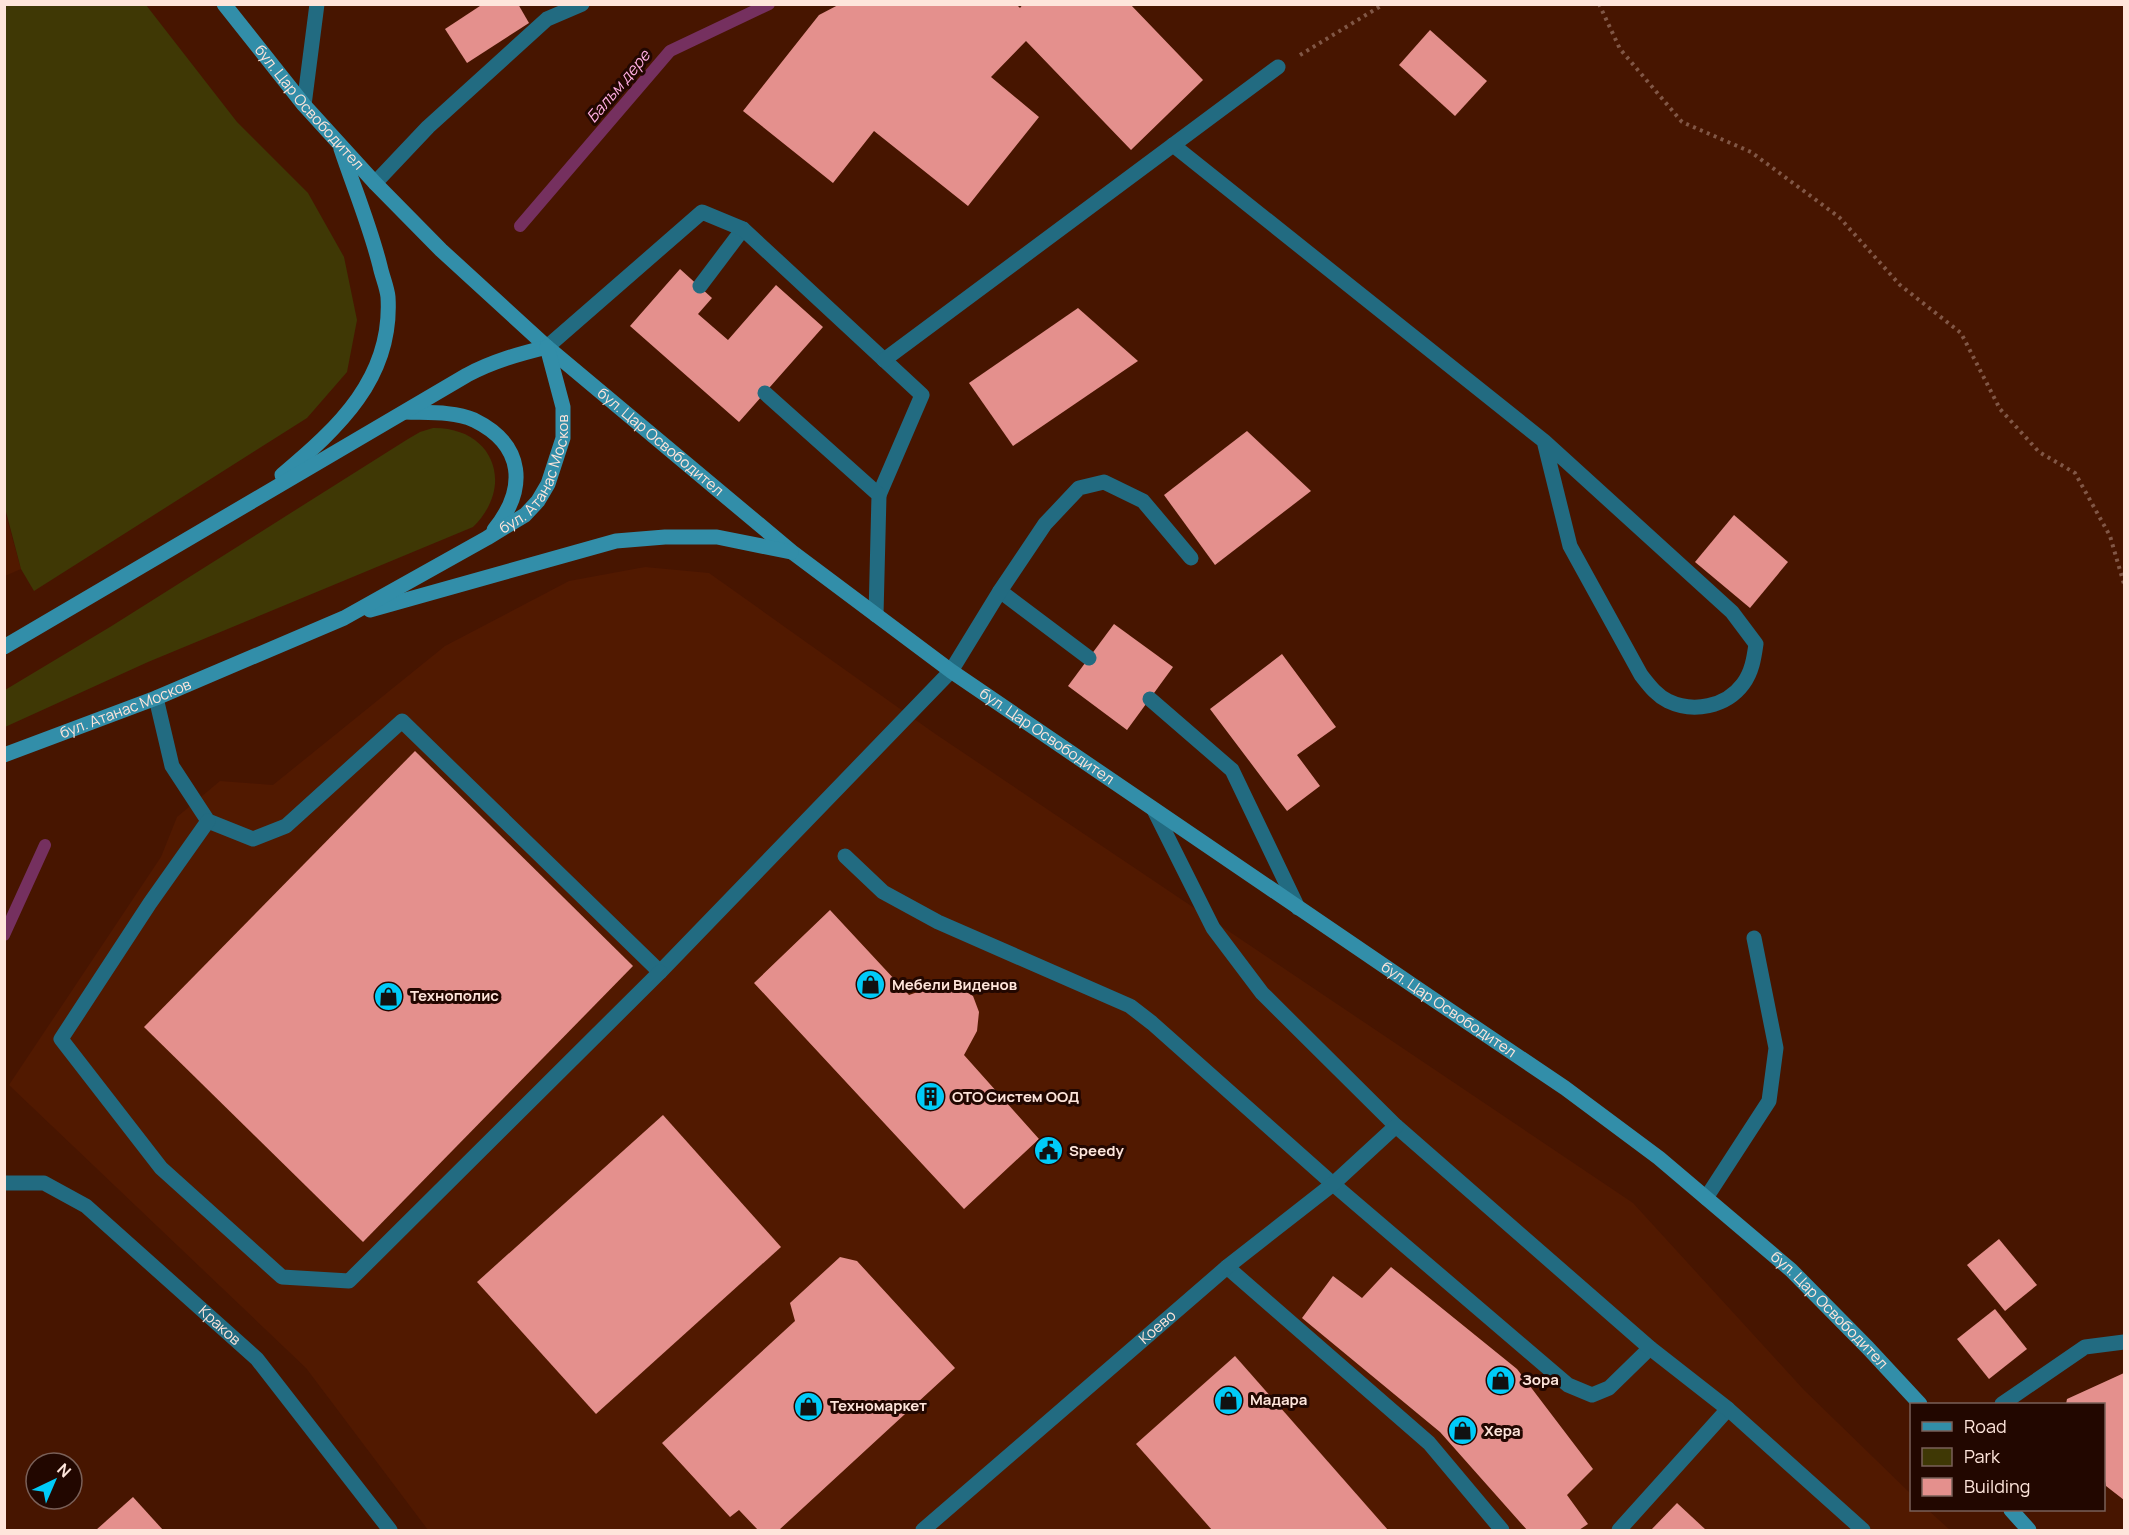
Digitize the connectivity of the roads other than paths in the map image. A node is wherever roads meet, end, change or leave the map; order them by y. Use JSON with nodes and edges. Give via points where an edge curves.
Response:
{"nodes":[{"id":1,"x":224,"y":4,"type":"edge"},
{"id":2,"x":317,"y":4,"type":"edge"},
{"id":3,"x":582,"y":4,"type":"edge"},
{"id":4,"x":1278,"y":67,"type":"road end"},
{"id":5,"x":304,"y":105,"type":"junction"},
{"id":6,"x":339,"y":143,"type":"junction"},
{"id":7,"x":1173,"y":145,"type":"junction"},
{"id":8,"x":375,"y":183,"type":"junction"},
{"id":9,"x":743,"y":229,"type":"junction"},
{"id":10,"x":700,"y":286,"type":"dead end"},
{"id":11,"x":548,"y":347,"type":"junction"},
{"id":12,"x":884,"y":360,"type":"junction"},
{"id":13,"x":765,"y":393,"type":"dead end"},
{"id":14,"x":405,"y":412,"type":"junction"},
{"id":15,"x":1544,"y":441,"type":"junction"},
{"id":16,"x":879,"y":495,"type":"junction"},
{"id":17,"x":254,"y":500,"type":"junction"},
{"id":18,"x":487,"y":538,"type":"junction"},
{"id":19,"x":792,"y":552,"type":"junction"},
{"id":20,"x":1191,"y":558,"type":"dead end"},
{"id":21,"x":1000,"y":591,"type":"junction"},
{"id":22,"x":876,"y":615,"type":"junction"},
{"id":23,"x":344,"y":618,"type":"junction"},
{"id":24,"x":4,"y":647,"type":"edge"},
{"id":25,"x":1089,"y":658,"type":"dead end"},
{"id":26,"x":951,"y":671,"type":"junction"},
{"id":27,"x":156,"y":698,"type":"junction"},
{"id":28,"x":1150,"y":699,"type":"dead end"},
{"id":29,"x":4,"y":755,"type":"edge"},
{"id":30,"x":1154,"y":810,"type":"junction"},
{"id":31,"x":208,"y":821,"type":"junction"},
{"id":32,"x":845,"y":856,"type":"dead end"},
{"id":33,"x":1298,"y":908,"type":"junction"},
{"id":34,"x":1754,"y":938,"type":"dead end"},
{"id":35,"x":660,"y":972,"type":"junction"},
{"id":36,"x":1396,"y":1126,"type":"junction"},
{"id":37,"x":4,"y":1183,"type":"edge"},
{"id":38,"x":1333,"y":1184,"type":"junction"},
{"id":39,"x":1706,"y":1198,"type":"junction"},
{"id":40,"x":1227,"y":1267,"type":"junction"},
{"id":41,"x":2124,"y":1342,"type":"edge"},
{"id":42,"x":1650,"y":1348,"type":"junction"},
{"id":43,"x":1919,"y":1403,"type":"edge"},
{"id":44,"x":2003,"y":1403,"type":"edge"},
{"id":45,"x":1728,"y":1409,"type":"junction"},
{"id":46,"x":2014,"y":1511,"type":"edge"},
{"id":47,"x":390,"y":1530,"type":"edge"},
{"id":48,"x":922,"y":1530,"type":"edge"},
{"id":49,"x":1502,"y":1530,"type":"edge"},
{"id":50,"x":1619,"y":1530,"type":"edge"},
{"id":51,"x":1863,"y":1530,"type":"edge"},
{"id":52,"x":2029,"y":1530,"type":"edge"}],
"edges":[{"from":1,"to":5,"type":"main road","name":"бул. Цар Освободител"},
{"from":2,"to":5,"type":"street"},
{"from":3,"to":8,"type":"street","via":[[547,19],[428,127]]},
{"from":4,"to":7,"type":"street"},
{"from":5,"to":6,"type":"main road","name":"бул. Цар Освободител"},
{"from":6,"to":8,"type":"main road","name":"бул. Цар Освободител"},
{"from":6,"to":17,"type":"main road","via":[[388,297],[386,335],[376,368],[356,404],[327,437]]},
{"from":7,"to":12,"type":"street"},
{"from":7,"to":15,"type":"street"},
{"from":8,"to":11,"type":"main road","name":"бул. Цар Освободител","via":[[441,250]]},
{"from":9,"to":10,"type":"street"},
{"from":9,"to":11,"type":"street","via":[[702,213]]},
{"from":9,"to":12,"type":"street"},
{"from":11,"to":14,"type":"main road","via":[[487,365]]},
{"from":11,"to":18,"type":"main road","name":"бул. Атанас Москов","via":[[563,406],[563,438],[555,467],[538,501],[525,515]]},
{"from":11,"to":19,"type":"main road","name":"бул. Цар Освободител"},
{"from":12,"to":16,"type":"street","via":[[922,395]]},
{"from":13,"to":16,"type":"street"},
{"from":14,"to":17,"type":"main road"},
{"from":14,"to":18,"type":"main road","via":[[447,413],[473,420],[495,434],[511,453],[518,476],[514,498]]},
{"from":15,"to":15,"type":"street","via":[[1570,546],[1641,675],[1667,701],[1684,706],[1700,707],[1728,698],[1743,684],[1756,644],[1732,612]]},
{"from":16,"to":22,"type":"street"},
{"from":17,"to":24,"type":"main road"},
{"from":18,"to":23,"type":"main road","name":"бул. Атанас Москов"},
{"from":19,"to":22,"type":"main road","name":"бул. Цар Освободител"},
{"from":19,"to":23,"type":"main road","via":[[717,537],[616,541]]},
{"from":20,"to":21,"type":"street","via":[[1143,501],[1104,483],[1079,488],[1052,516]]},
{"from":21,"to":25,"type":"street"},
{"from":21,"to":26,"type":"street"},
{"from":22,"to":26,"type":"main road","name":"бул. Цар Освободител"},
{"from":23,"to":27,"type":"main road","name":"бул. Атанас Москов"},
{"from":26,"to":30,"type":"main road","name":"бул. Цар Освободител"},
{"from":26,"to":35,"type":"street"},
{"from":27,"to":29,"type":"main road","name":"бул. Атанас Москов"},
{"from":27,"to":31,"type":"street","via":[[172,766]]},
{"from":28,"to":33,"type":"street","via":[[1233,770]]},
{"from":30,"to":33,"type":"main road","name":"бул. Цар Освободител"},
{"from":30,"to":36,"type":"street","via":[[1213,928],[1248,975]]},
{"from":31,"to":35,"type":"street","via":[[253,839],[286,826],[402,721]]},
{"from":31,"to":35,"type":"street","via":[[61,1039],[161,1168],[282,1277],[349,1281]]},
{"from":32,"to":38,"type":"street","via":[[883,892],[938,922],[1130,1006]]},
{"from":33,"to":39,"type":"main road","name":"бул. Цар Освободител","via":[[1565,1088]]},
{"from":34,"to":39,"type":"street","via":[[1776,1048],[1769,1101]]},
{"from":36,"to":38,"type":"street","name":"Коево"},
{"from":36,"to":42,"type":"street"},
{"from":37,"to":47,"type":"street","name":"Краков","via":[[44,1183],[86,1206],[257,1359]]},
{"from":38,"to":40,"type":"street","name":"Коево"},
{"from":38,"to":42,"type":"street","via":[[1568,1385],[1592,1395],[1610,1388]]},
{"from":39,"to":43,"type":"main road","name":"бул. Цар Освободител","via":[[1791,1270]]},
{"from":40,"to":48,"type":"street","name":"Коево"},
{"from":40,"to":49,"type":"street","via":[[1429,1443]]},
{"from":41,"to":44,"type":"street","via":[[2085,1347]]},
{"from":42,"to":45,"type":"street"},
{"from":45,"to":50,"type":"street"},
{"from":45,"to":51,"type":"street"},
{"from":46,"to":52,"type":"main road"}]}
